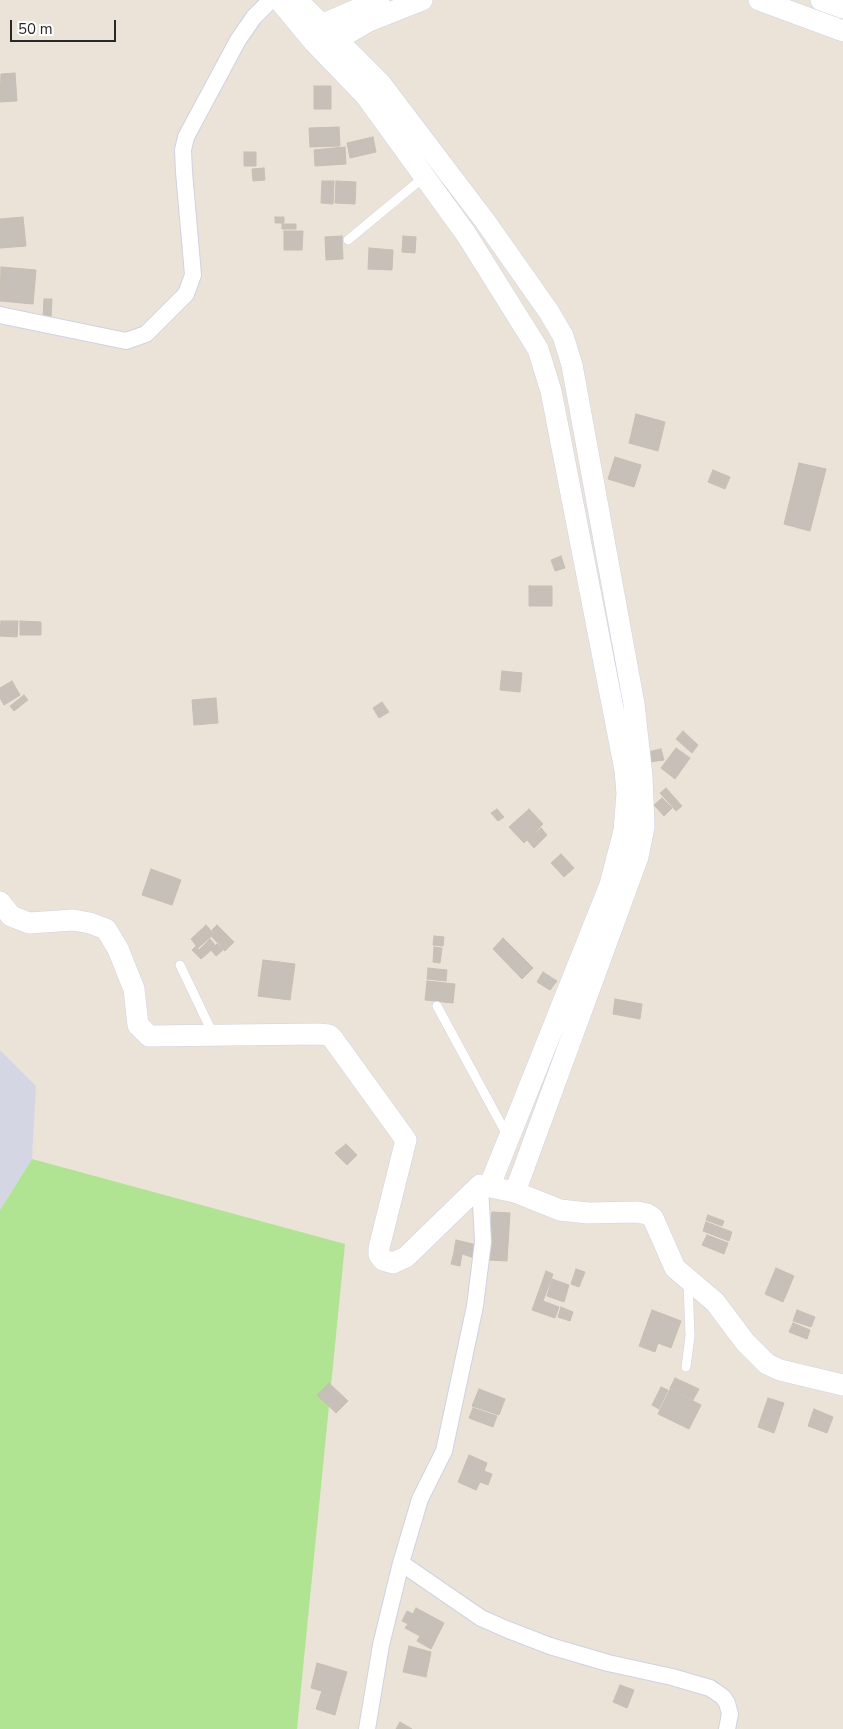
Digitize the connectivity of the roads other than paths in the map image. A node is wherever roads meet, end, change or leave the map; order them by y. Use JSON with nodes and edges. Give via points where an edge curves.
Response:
{"nodes":[{"id":1,"x":271,"y":0,"type":"edge"},
{"id":2,"x":279,"y":0,"type":"edge"},
{"id":3,"x":298,"y":0,"type":"edge"},
{"id":4,"x":379,"y":0,"type":"edge"},
{"id":5,"x":422,"y":0,"type":"edge"},
{"id":6,"x":758,"y":0,"type":"edge"},
{"id":7,"x":821,"y":0,"type":"edge"},
{"id":8,"x":843,"y":8,"type":"edge"},
{"id":9,"x":321,"y":25,"type":"junction"},
{"id":10,"x":843,"y":31,"type":"edge"},
{"id":11,"x":336,"y":40,"type":"junction"},
{"id":12,"x":424,"y":177,"type":"junction"},
{"id":13,"x":485,"y":221,"type":"junction"},
{"id":14,"x":466,"y":234,"type":"junction"},
{"id":15,"x":348,"y":240,"type":"dead end"},
{"id":16,"x":0,"y":315,"type":"edge"},
{"id":17,"x":0,"y":902,"type":"edge"},
{"id":18,"x":180,"y":965,"type":"dead end"},
{"id":19,"x":438,"y":1006,"type":"dead end"},
{"id":20,"x":214,"y":1036,"type":"junction"},
{"id":21,"x":510,"y":1139,"type":"junction"},
{"id":22,"x":485,"y":1185,"type":"junction"},
{"id":23,"x":515,"y":1192,"type":"junction"},
{"id":24,"x":688,"y":1279,"type":"junction"},
{"id":25,"x":686,"y":1366,"type":"dead end"},
{"id":26,"x":843,"y":1385,"type":"edge"},
{"id":27,"x":401,"y":1563,"type":"junction"},
{"id":28,"x":367,"y":1729,"type":"edge"},
{"id":29,"x":727,"y":1729,"type":"edge"}],
"edges":[{"from":1,"to":16,"type":"street","via":[[238,40],[186,137],[184,172],[193,275],[186,294],[146,334],[126,341]]},
{"from":2,"to":12,"type":"street","via":[[366,96]]},
{"from":3,"to":9,"type":"street"},
{"from":4,"to":9,"type":"street"},
{"from":5,"to":11,"type":"street","via":[[369,21]]},
{"from":6,"to":10,"type":"street"},
{"from":7,"to":8,"type":"street"},
{"from":9,"to":11,"type":"street"},
{"from":11,"to":13,"type":"street","via":[[381,84]]},
{"from":12,"to":14,"type":"street"},
{"from":12,"to":15,"type":"lane"},
{"from":13,"to":14,"type":"street"},
{"from":13,"to":23,"type":"street","via":[[550,312],[563,336],[572,364],[634,704],[644,814],[638,857]]},
{"from":14,"to":21,"type":"street","via":[[524,324],[544,363],[613,705],[627,793],[621,846],[610,885]]},
{"from":17,"to":20,"type":"street","via":[[11,916],[29,923],[73,920],[106,929],[134,989],[138,1025],[144,1033],[156,1037]]},
{"from":18,"to":20,"type":"lane"},
{"from":19,"to":21,"type":"lane"},
{"from":20,"to":22,"type":"street","via":[[324,1034],[338,1045],[406,1140],[378,1248],[383,1260],[393,1263],[406,1257]]},
{"from":21,"to":22,"type":"street"},
{"from":22,"to":23,"type":"street"},
{"from":22,"to":27,"type":"street","via":[[475,1306],[444,1451],[420,1499]]},
{"from":23,"to":24,"type":"street","via":[[560,1210],[637,1212],[651,1216],[672,1264]]},
{"from":24,"to":25,"type":"lane","via":[[690,1336]]},
{"from":24,"to":26,"type":"street","via":[[715,1302],[745,1342],[767,1364]]},
{"from":27,"to":28,"type":"street","via":[[381,1645]]},
{"from":27,"to":29,"type":"street","via":[[481,1618],[506,1629],[608,1663],[710,1688],[728,1703]]}]}
